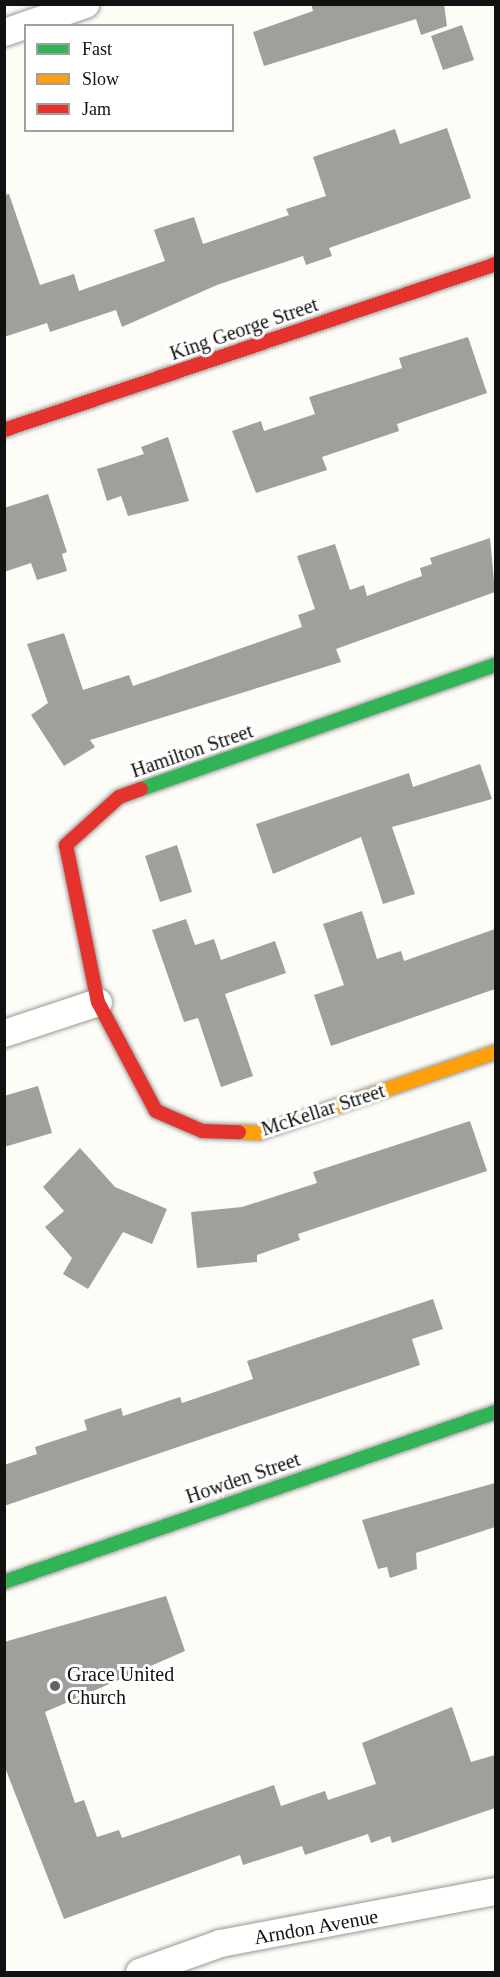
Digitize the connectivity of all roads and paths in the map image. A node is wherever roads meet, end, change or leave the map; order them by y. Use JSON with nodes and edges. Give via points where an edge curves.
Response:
{"nodes":[{"id":1,"x":85,"y":4,"type":"edge"},
{"id":2,"x":27,"y":24,"type":"edge"},
{"id":3,"x":24,"y":25,"type":"edge"},
{"id":4,"x":4,"y":32,"type":"edge"},
{"id":5,"x":495,"y":264,"type":"edge"},
{"id":6,"x":4,"y":430,"type":"edge"},
{"id":7,"x":495,"y":665,"type":"edge"},
{"id":8,"x":98,"y":1002,"type":"junction"},
{"id":9,"x":4,"y":1033,"type":"edge"},
{"id":10,"x":495,"y":1052,"type":"edge"},
{"id":11,"x":495,"y":1412,"type":"edge"},
{"id":12,"x":4,"y":1582,"type":"edge"},
{"id":13,"x":495,"y":1891,"type":"edge"},
{"id":14,"x":139,"y":1972,"type":"edge"}],
"edges":[{"from":1,"to":2,"type":"street"},
{"from":3,"to":4,"type":"street"},
{"from":5,"to":6,"type":"street","name":"King George Street"},
{"from":7,"to":8,"type":"street","name":"Hamilton Street","via":[[119,797],[66,845]]},
{"from":8,"to":9,"type":"street"},
{"from":8,"to":10,"type":"street","name":"McKellar Street","via":[[156,1111],[202,1131],[259,1133]]},
{"from":11,"to":12,"type":"street","name":"Howden Street"},
{"from":13,"to":14,"type":"street","name":"Arndon Avenue","via":[[220,1943]]}]}
